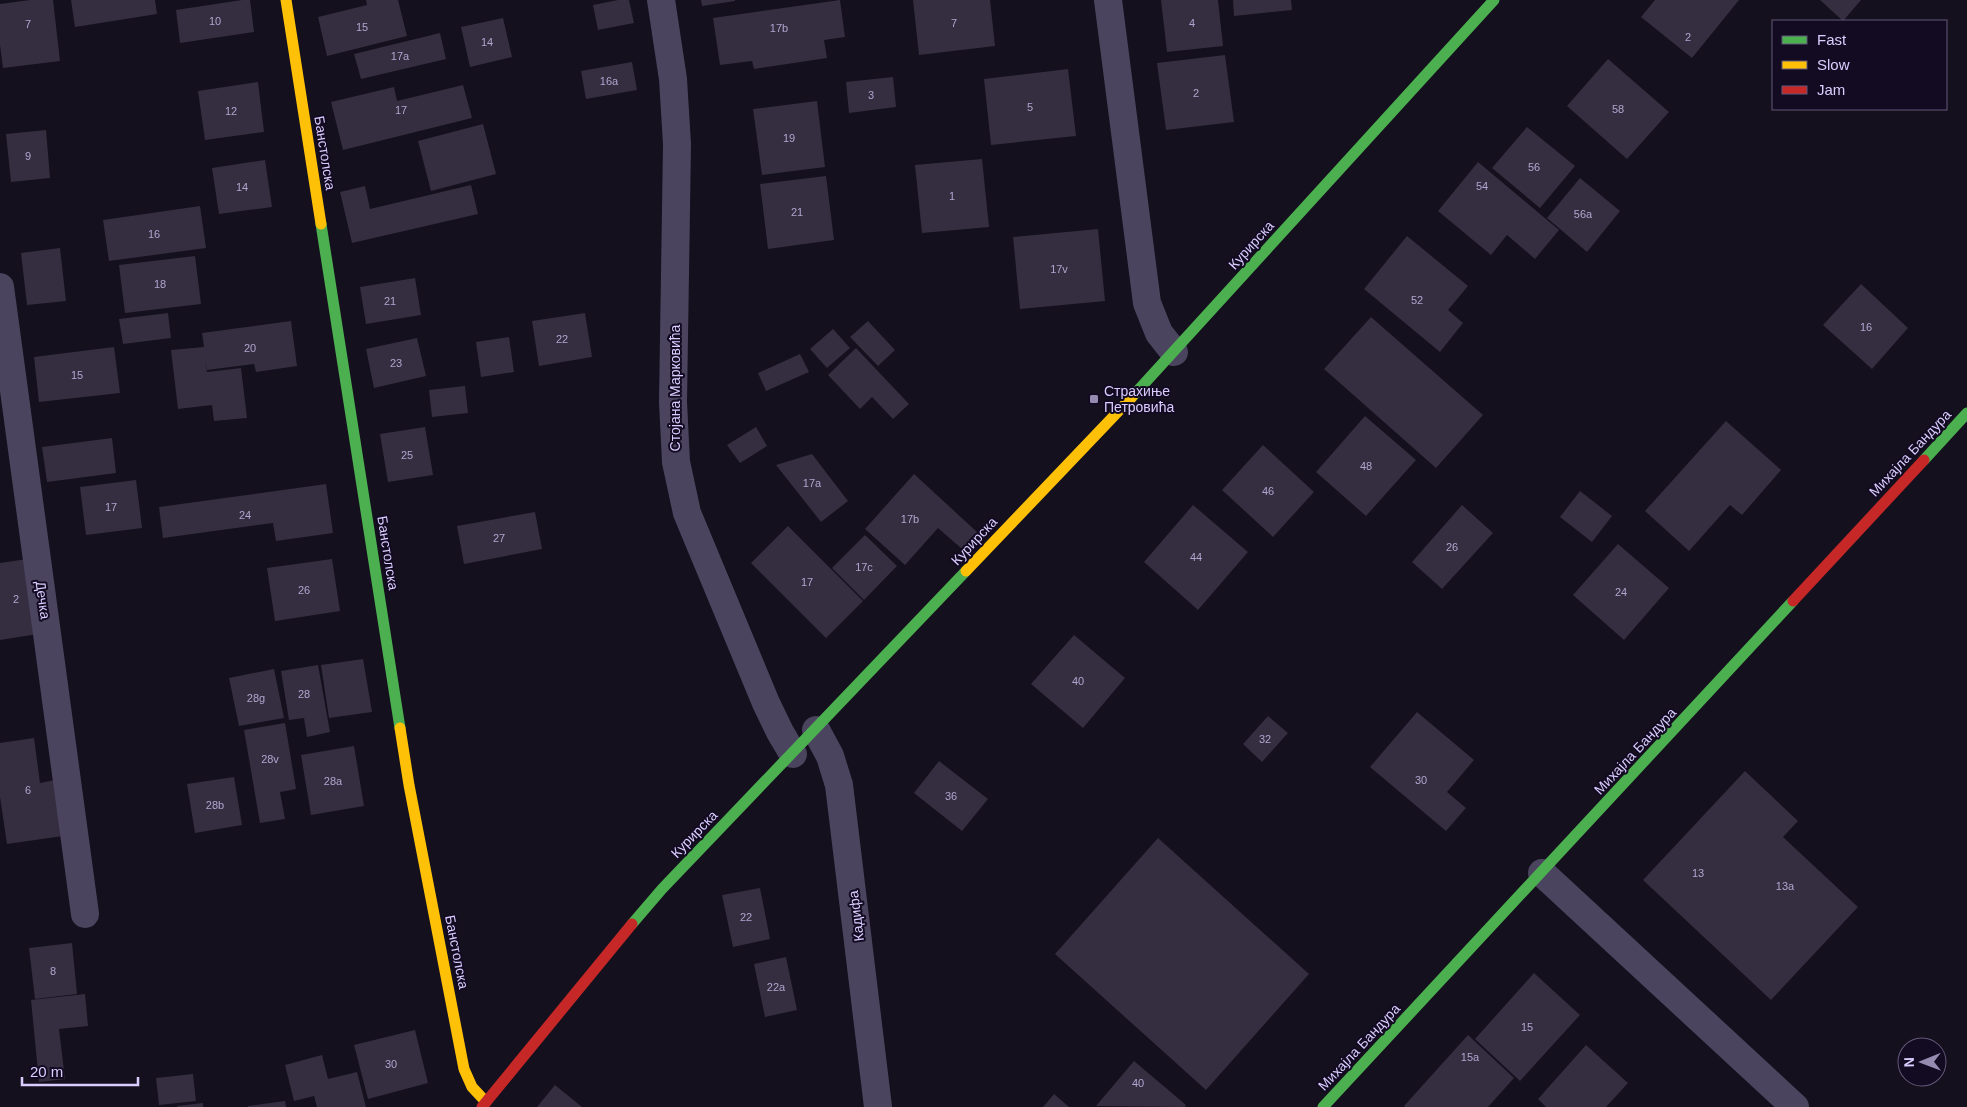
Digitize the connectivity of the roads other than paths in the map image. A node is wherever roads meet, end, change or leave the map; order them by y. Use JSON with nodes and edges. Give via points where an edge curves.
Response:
{"nodes":[{"id":1,"x":286,"y":0,"type":"edge"},
{"id":2,"x":661,"y":0,"type":"edge"},
{"id":3,"x":1108,"y":0,"type":"edge"},
{"id":4,"x":1494,"y":0,"type":"edge"},
{"id":5,"x":0,"y":287,"type":"edge"},
{"id":6,"x":1174,"y":352,"type":"junction"},
{"id":7,"x":1967,"y":413,"type":"edge"},
{"id":8,"x":816,"y":730,"type":"junction"},
{"id":9,"x":793,"y":754,"type":"junction"},
{"id":10,"x":1542,"y":873,"type":"junction"},
{"id":11,"x":85,"y":914,"type":"dead end"},
{"id":12,"x":484,"y":1104,"type":"edge"},
{"id":13,"x":878,"y":1107,"type":"edge"},
{"id":14,"x":1323,"y":1107,"type":"edge"},
{"id":15,"x":1795,"y":1107,"type":"edge"}],
"edges":[{"from":1,"to":12,"type":"street","name":"Банстолска","via":[[409,785],[464,1068],[468,1083]]},
{"from":2,"to":9,"type":"street","name":"Стојана Марковића","via":[[673,79],[677,144],[673,402],[676,462],[687,514],[766,703]]},
{"from":3,"to":6,"type":"street","via":[[1147,303],[1159,333]]},
{"from":4,"to":6,"type":"street","name":"Курирска"},
{"from":5,"to":11,"type":"street","name":"Дечка"},
{"from":6,"to":8,"type":"street","name":"Курирска"},
{"from":7,"to":10,"type":"street","name":"Михајла Бандура"},
{"from":8,"to":9,"type":"street","name":"Курирска"},
{"from":8,"to":13,"type":"street","name":"Кадифа","via":[[830,756],[838,785]]},
{"from":9,"to":12,"type":"street","name":"Курирска","via":[[639,916]]},
{"from":10,"to":14,"type":"street","name":"Михајла Бандура"},
{"from":10,"to":15,"type":"street"}]}
